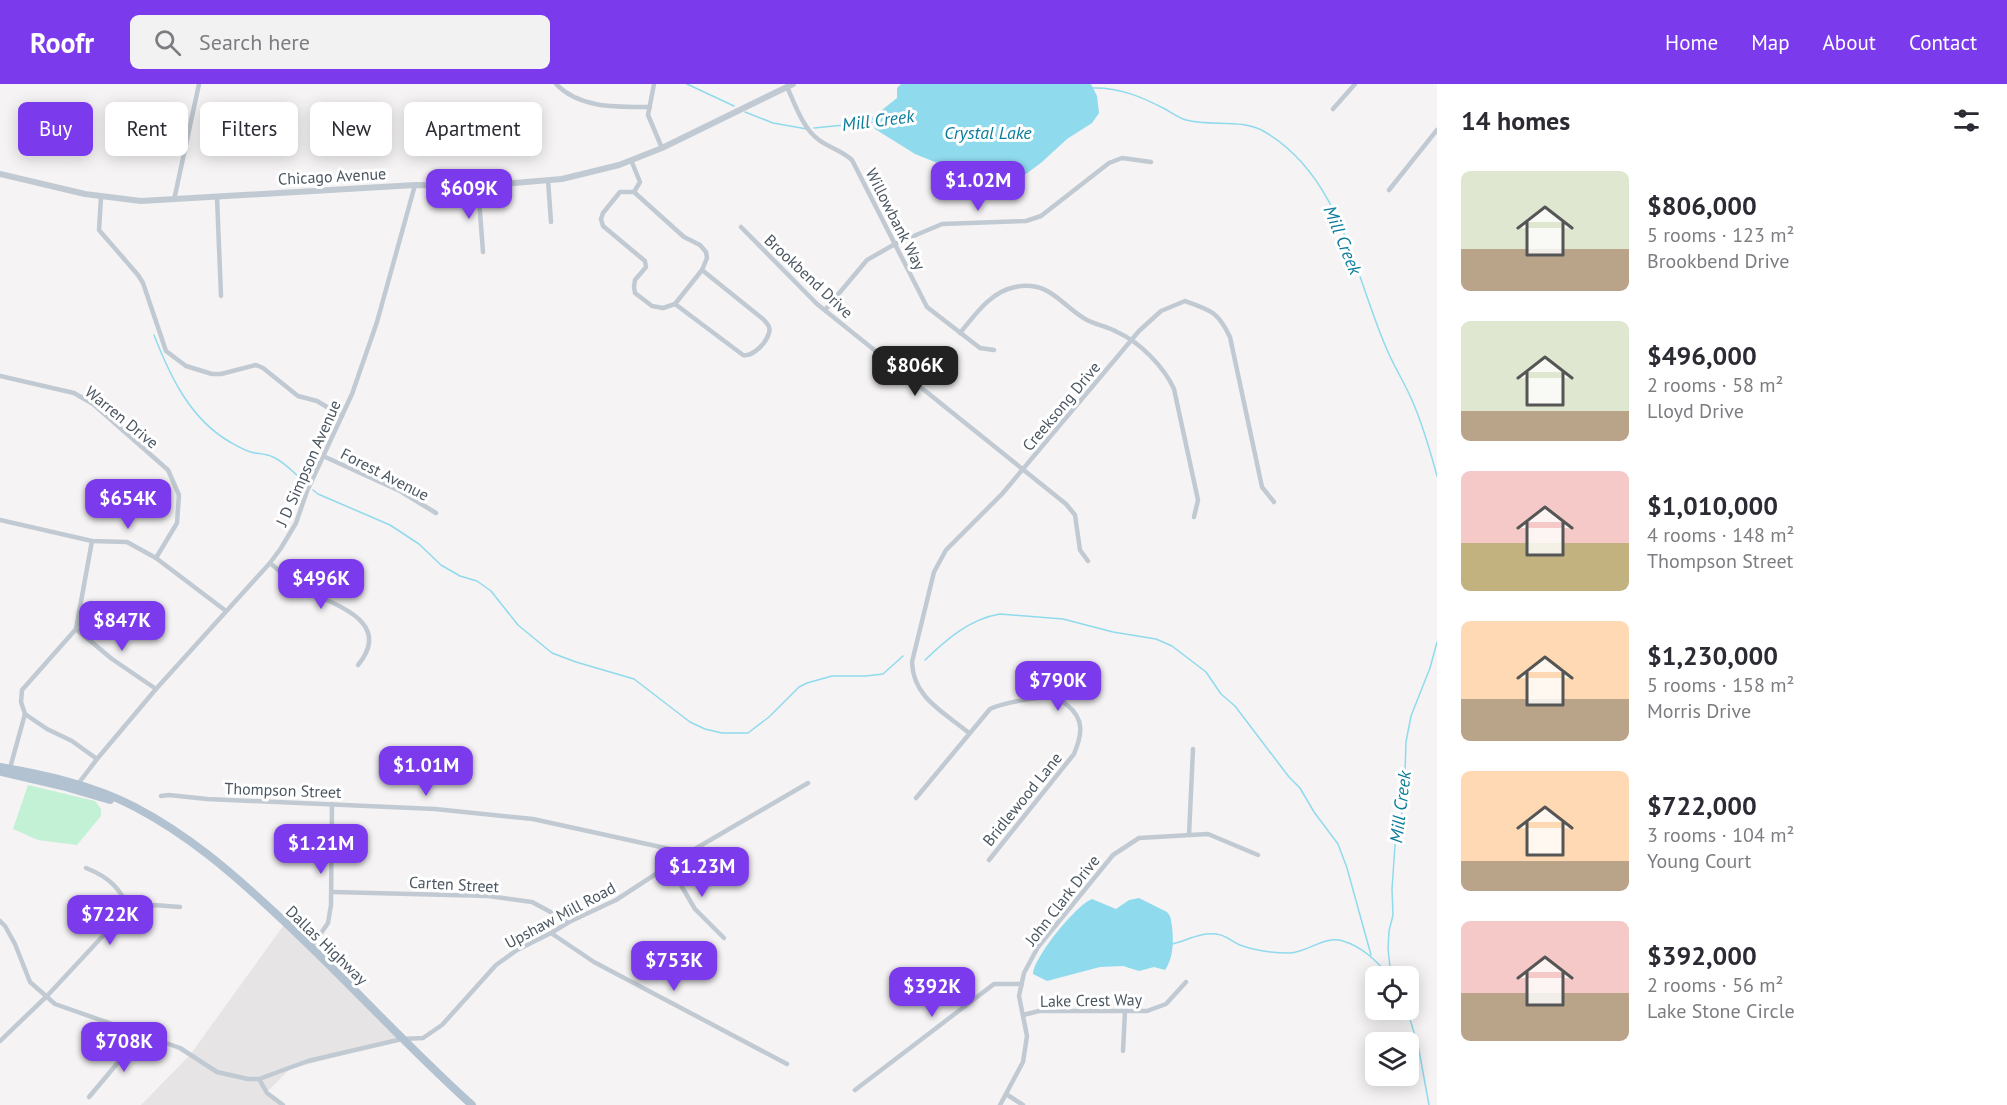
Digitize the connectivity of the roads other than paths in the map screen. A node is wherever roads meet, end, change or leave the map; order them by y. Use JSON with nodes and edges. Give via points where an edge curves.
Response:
{"nodes":[{"id":1,"x":199,"y":84,"type":"edge"},
{"id":2,"x":556,"y":84,"type":"edge"},
{"id":3,"x":654,"y":84,"type":"edge"},
{"id":4,"x":1355,"y":84,"type":"edge"},
{"id":5,"x":790,"y":86,"type":"edge"},
{"id":6,"x":650,"y":107,"type":"junction"},
{"id":7,"x":1333,"y":109,"type":"dead end"},
{"id":8,"x":1437,"y":130,"type":"edge"},
{"id":9,"x":662,"y":148,"type":"junction"},
{"id":10,"x":631,"y":160,"type":"junction"},
{"id":11,"x":1151,"y":162,"type":"dead end"},
{"id":12,"x":0,"y":174,"type":"edge"},
{"id":13,"x":548,"y":180,"type":"junction"},
{"id":14,"x":415,"y":186,"type":"junction"},
{"id":15,"x":478,"y":186,"type":"junction"},
{"id":16,"x":1389,"y":190,"type":"dead end"},
{"id":17,"x":634,"y":192,"type":"junction"},
{"id":18,"x":101,"y":197,"type":"junction"},
{"id":19,"x":217,"y":197,"type":"junction"},
{"id":20,"x":174,"y":200,"type":"junction"},
{"id":21,"x":551,"y":222,"type":"dead end"},
{"id":22,"x":741,"y":227,"type":"dead end"},
{"id":23,"x":895,"y":244,"type":"junction"},
{"id":24,"x":483,"y":252,"type":"dead end"},
{"id":25,"x":702,"y":270,"type":"junction"},
{"id":26,"x":221,"y":296,"type":"dead end"},
{"id":27,"x":675,"y":304,"type":"junction"},
{"id":28,"x":825,"y":310,"type":"junction"},
{"id":29,"x":960,"y":333,"type":"junction"},
{"id":30,"x":1131,"y":341,"type":"junction"},
{"id":31,"x":994,"y":350,"type":"dead end"},
{"id":32,"x":0,"y":376,"type":"edge"},
{"id":33,"x":342,"y":416,"type":"junction"},
{"id":34,"x":323,"y":456,"type":"junction"},
{"id":35,"x":1023,"y":469,"type":"junction"},
{"id":36,"x":1274,"y":502,"type":"dead end"},
{"id":37,"x":436,"y":513,"type":"dead end"},
{"id":38,"x":1194,"y":517,"type":"dead end"},
{"id":39,"x":0,"y":520,"type":"edge"},
{"id":40,"x":92,"y":541,"type":"junction"},
{"id":41,"x":156,"y":558,"type":"junction"},
{"id":42,"x":1088,"y":561,"type":"dead end"},
{"id":43,"x":270,"y":563,"type":"junction"},
{"id":44,"x":226,"y":611,"type":"junction"},
{"id":45,"x":76,"y":629,"type":"junction"},
{"id":46,"x":358,"y":665,"type":"dead end"},
{"id":47,"x":156,"y":690,"type":"junction"},
{"id":48,"x":25,"y":714,"type":"junction"},
{"id":49,"x":969,"y":733,"type":"junction"},
{"id":50,"x":1193,"y":749,"type":"dead end"},
{"id":51,"x":97,"y":759,"type":"junction"},
{"id":52,"x":0,"y":766,"type":"edge"},
{"id":53,"x":10,"y":768,"type":"junction"},
{"id":54,"x":0,"y":771,"type":"edge"},
{"id":55,"x":808,"y":783,"type":"dead end"},
{"id":56,"x":77,"y":787,"type":"junction"},
{"id":57,"x":161,"y":796,"type":"dead end"},
{"id":58,"x":916,"y":798,"type":"dead end"},
{"id":59,"x":332,"y":804,"type":"junction"},
{"id":60,"x":1189,"y":835,"type":"junction"},
{"id":61,"x":687,"y":853,"type":"junction"},
{"id":62,"x":1258,"y":855,"type":"dead end"},
{"id":63,"x":988,"y":860,"type":"dead end"},
{"id":64,"x":669,"y":865,"type":"junction"},
{"id":65,"x":86,"y":868,"type":"dead end"},
{"id":66,"x":333,"y":892,"type":"junction"},
{"id":67,"x":180,"y":907,"type":"dead end"},
{"id":68,"x":131,"y":911,"type":"junction"},
{"id":69,"x":0,"y":921,"type":"edge"},
{"id":70,"x":568,"y":922,"type":"junction"},
{"id":71,"x":551,"y":933,"type":"junction"},
{"id":72,"x":724,"y":938,"type":"dead end"},
{"id":73,"x":312,"y":946,"type":"junction"},
{"id":74,"x":1186,"y":982,"type":"dead end"},
{"id":75,"x":1022,"y":984,"type":"junction"},
{"id":76,"x":47,"y":996,"type":"junction"},
{"id":77,"x":1125,"y":1011,"type":"junction"},
{"id":78,"x":1023,"y":1015,"type":"junction"},
{"id":79,"x":142,"y":1034,"type":"junction"},
{"id":80,"x":402,"y":1039,"type":"junction"},
{"id":81,"x":0,"y":1041,"type":"edge"},
{"id":82,"x":1123,"y":1051,"type":"dead end"},
{"id":83,"x":787,"y":1064,"type":"dead end"},
{"id":84,"x":258,"y":1079,"type":"junction"},
{"id":85,"x":855,"y":1090,"type":"dead end"},
{"id":86,"x":1006,"y":1094,"type":"junction"},
{"id":87,"x":89,"y":1097,"type":"dead end"},
{"id":88,"x":283,"y":1105,"type":"edge"},
{"id":89,"x":472,"y":1105,"type":"edge"},
{"id":90,"x":1000,"y":1105,"type":"edge"},
{"id":91,"x":1023,"y":1105,"type":"edge"}],
"edges":[{"from":1,"to":20,"type":"street"},
{"from":2,"to":6,"type":"street","via":[[586,102]]},
{"from":3,"to":6,"type":"street"},
{"from":4,"to":7,"type":"street"},
{"from":5,"to":9,"type":"street","name":"Chicago Avenue"},
{"from":5,"to":23,"type":"street","name":"Willowbank Way","via":[[806,126],[818,140],[852,160]]},
{"from":6,"to":9,"type":"street","via":[[648,115]]},
{"from":8,"to":16,"type":"street"},
{"from":9,"to":10,"type":"street","name":"Chicago Avenue"},
{"from":10,"to":13,"type":"street","name":"Chicago Avenue","via":[[589,174]]},
{"from":10,"to":17,"type":"street","via":[[640,182]]},
{"from":11,"to":23,"type":"street","via":[[1122,158],[1109,163],[1041,216],[1026,221],[942,224]]},
{"from":12,"to":18,"type":"street","name":"Chicago Avenue"},
{"from":13,"to":15,"type":"street","name":"Chicago Avenue"},
{"from":13,"to":21,"type":"street"},
{"from":14,"to":15,"type":"street","name":"Chicago Avenue"},
{"from":14,"to":19,"type":"street","name":"Chicago Avenue"},
{"from":14,"to":33,"type":"street","name":"J D Simpson Avenue","via":[[377,322]]},
{"from":15,"to":24,"type":"street"},
{"from":17,"to":25,"type":"street","via":[[706,252]]},
{"from":17,"to":27,"type":"street","via":[[620,192],[603,213],[603,226],[645,261],[646,267],[635,280],[635,293],[652,306]]},
{"from":18,"to":20,"type":"street","name":"Chicago Avenue"},
{"from":18,"to":33,"type":"street","via":[[99,230],[143,283],[166,351],[186,366],[212,374],[256,365],[298,396],[317,401]]},
{"from":19,"to":20,"type":"street","name":"Chicago Avenue"},
{"from":19,"to":26,"type":"street"},
{"from":22,"to":28,"type":"street","name":"Brookbend Drive"},
{"from":23,"to":28,"type":"street","via":[[867,260]]},
{"from":23,"to":29,"type":"street","name":"Willowbank Way","via":[[927,307]]},
{"from":25,"to":27,"type":"street"},
{"from":25,"to":27,"type":"street","via":[[769,326],[769,334],[754,354],[743,355]]},
{"from":28,"to":35,"type":"street","name":"Brookbend Drive"},
{"from":29,"to":30,"type":"street","via":[[997,294],[1016,287],[1036,287],[1052,292],[1086,319]]},
{"from":29,"to":31,"type":"street","name":"Willowbank Way","via":[[980,348]]},
{"from":30,"to":35,"type":"street","name":"Creeksong Drive"},
{"from":30,"to":36,"type":"street","name":"Creeksong Drive","via":[[1161,311],[1185,301],[1222,320],[1230,337],[1262,487]]},
{"from":30,"to":38,"type":"street","via":[[1167,374],[1174,389],[1198,500]]},
{"from":32,"to":41,"type":"street","name":"Warren Drive","via":[[74,393],[93,404],[168,470],[178,495],[177,523]]},
{"from":33,"to":34,"type":"street","name":"J D Simpson Avenue"},
{"from":34,"to":37,"type":"street","name":"Forest Avenue","via":[[400,491]]},
{"from":34,"to":43,"type":"street","name":"J D Simpson Avenue","via":[[296,523]]},
{"from":35,"to":42,"type":"street","name":"Brookbend Drive","via":[[1075,515],[1080,550]]},
{"from":35,"to":49,"type":"street","name":"Creeksong Drive","via":[[946,550],[934,572],[912,662],[913,675],[925,698]]},
{"from":39,"to":40,"type":"street"},
{"from":40,"to":41,"type":"street","via":[[127,542]]},
{"from":40,"to":45,"type":"street"},
{"from":41,"to":44,"type":"street"},
{"from":43,"to":44,"type":"street","name":"J D Simpson Avenue"},
{"from":43,"to":46,"type":"street","via":[[300,587],[345,608],[362,622],[368,645]]},
{"from":44,"to":47,"type":"street","name":"J D Simpson Avenue"},
{"from":45,"to":47,"type":"street"},
{"from":45,"to":48,"type":"street","via":[[22,690]]},
{"from":47,"to":51,"type":"street","name":"J D Simpson Avenue"},
{"from":48,"to":51,"type":"street"},
{"from":48,"to":53,"type":"street"},
{"from":49,"to":58,"type":"street","name":"Bridlewood Lane"},
{"from":49,"to":63,"type":"street","name":"Bridlewood Lane","via":[[990,709],[1004,703],[1044,699],[1060,699],[1075,711],[1081,724],[1081,739],[1074,754]]},
{"from":50,"to":60,"type":"street"},
{"from":51,"to":56,"type":"street","name":"J D Simpson Avenue"},
{"from":52,"to":53,"type":"main road","name":"Dallas Highway"},
{"from":53,"to":56,"type":"main road","name":"Dallas Highway"},
{"from":54,"to":56,"type":"main road","name":"Dallas Highway"},
{"from":55,"to":61,"type":"street","name":"Upshaw Mill Road"},
{"from":56,"to":73,"type":"main road","name":"Dallas Highway","via":[[130,804],[188,837]]},
{"from":57,"to":59,"type":"street","name":"Thompson Street"},
{"from":59,"to":61,"type":"street","name":"Thompson Street","via":[[533,819]]},
{"from":59,"to":66,"type":"street"},
{"from":60,"to":62,"type":"street","name":"John Clark Drive","via":[[1208,834]]},
{"from":60,"to":75,"type":"street","name":"John Clark Drive","via":[[1139,838],[1113,855],[1038,947]]},
{"from":61,"to":64,"type":"street","name":"Upshaw Mill Road"},
{"from":64,"to":70,"type":"street","name":"Upshaw Mill Road","via":[[616,900]]},
{"from":64,"to":72,"type":"street","via":[[695,909]]},
{"from":65,"to":68,"type":"street","via":[[119,889]]},
{"from":66,"to":70,"type":"street","name":"Carten Street","via":[[489,896],[532,902]]},
{"from":66,"to":73,"type":"street","via":[[328,923]]},
{"from":67,"to":68,"type":"street","via":[[154,905]]},
{"from":68,"to":76,"type":"street"},
{"from":69,"to":76,"type":"street","via":[[15,944],[30,982]]},
{"from":70,"to":71,"type":"street","name":"Upshaw Mill Road"},
{"from":71,"to":80,"type":"street","name":"Upshaw Mill Road","via":[[496,965],[436,1030],[423,1038]]},
{"from":71,"to":83,"type":"street","via":[[594,962]]},
{"from":73,"to":80,"type":"main road","name":"Dallas Highway"},
{"from":74,"to":77,"type":"street","name":"Lake Crest Way","via":[[1166,1004],[1147,1011]]},
{"from":75,"to":78,"type":"street","name":"John Clark Drive","via":[[1019,996]]},
{"from":75,"to":85,"type":"street","via":[[994,984]]},
{"from":76,"to":79,"type":"street","via":[[67,1010]]},
{"from":76,"to":81,"type":"street"},
{"from":77,"to":78,"type":"street","name":"Lake Crest Way","via":[[1039,1011]]},
{"from":77,"to":82,"type":"street"},
{"from":78,"to":86,"type":"street","name":"John Clark Drive","via":[[1027,1036],[1023,1062]]},
{"from":79,"to":84,"type":"street","via":[[180,1048],[217,1072]]},
{"from":79,"to":87,"type":"street"},
{"from":80,"to":84,"type":"street","name":"Upshaw Mill Road","via":[[308,1061]]},
{"from":80,"to":89,"type":"main road","name":"Dallas Highway"},
{"from":84,"to":88,"type":"street","via":[[267,1093]]},
{"from":86,"to":90,"type":"street","name":"John Clark Drive"},
{"from":86,"to":91,"type":"street"}]}
